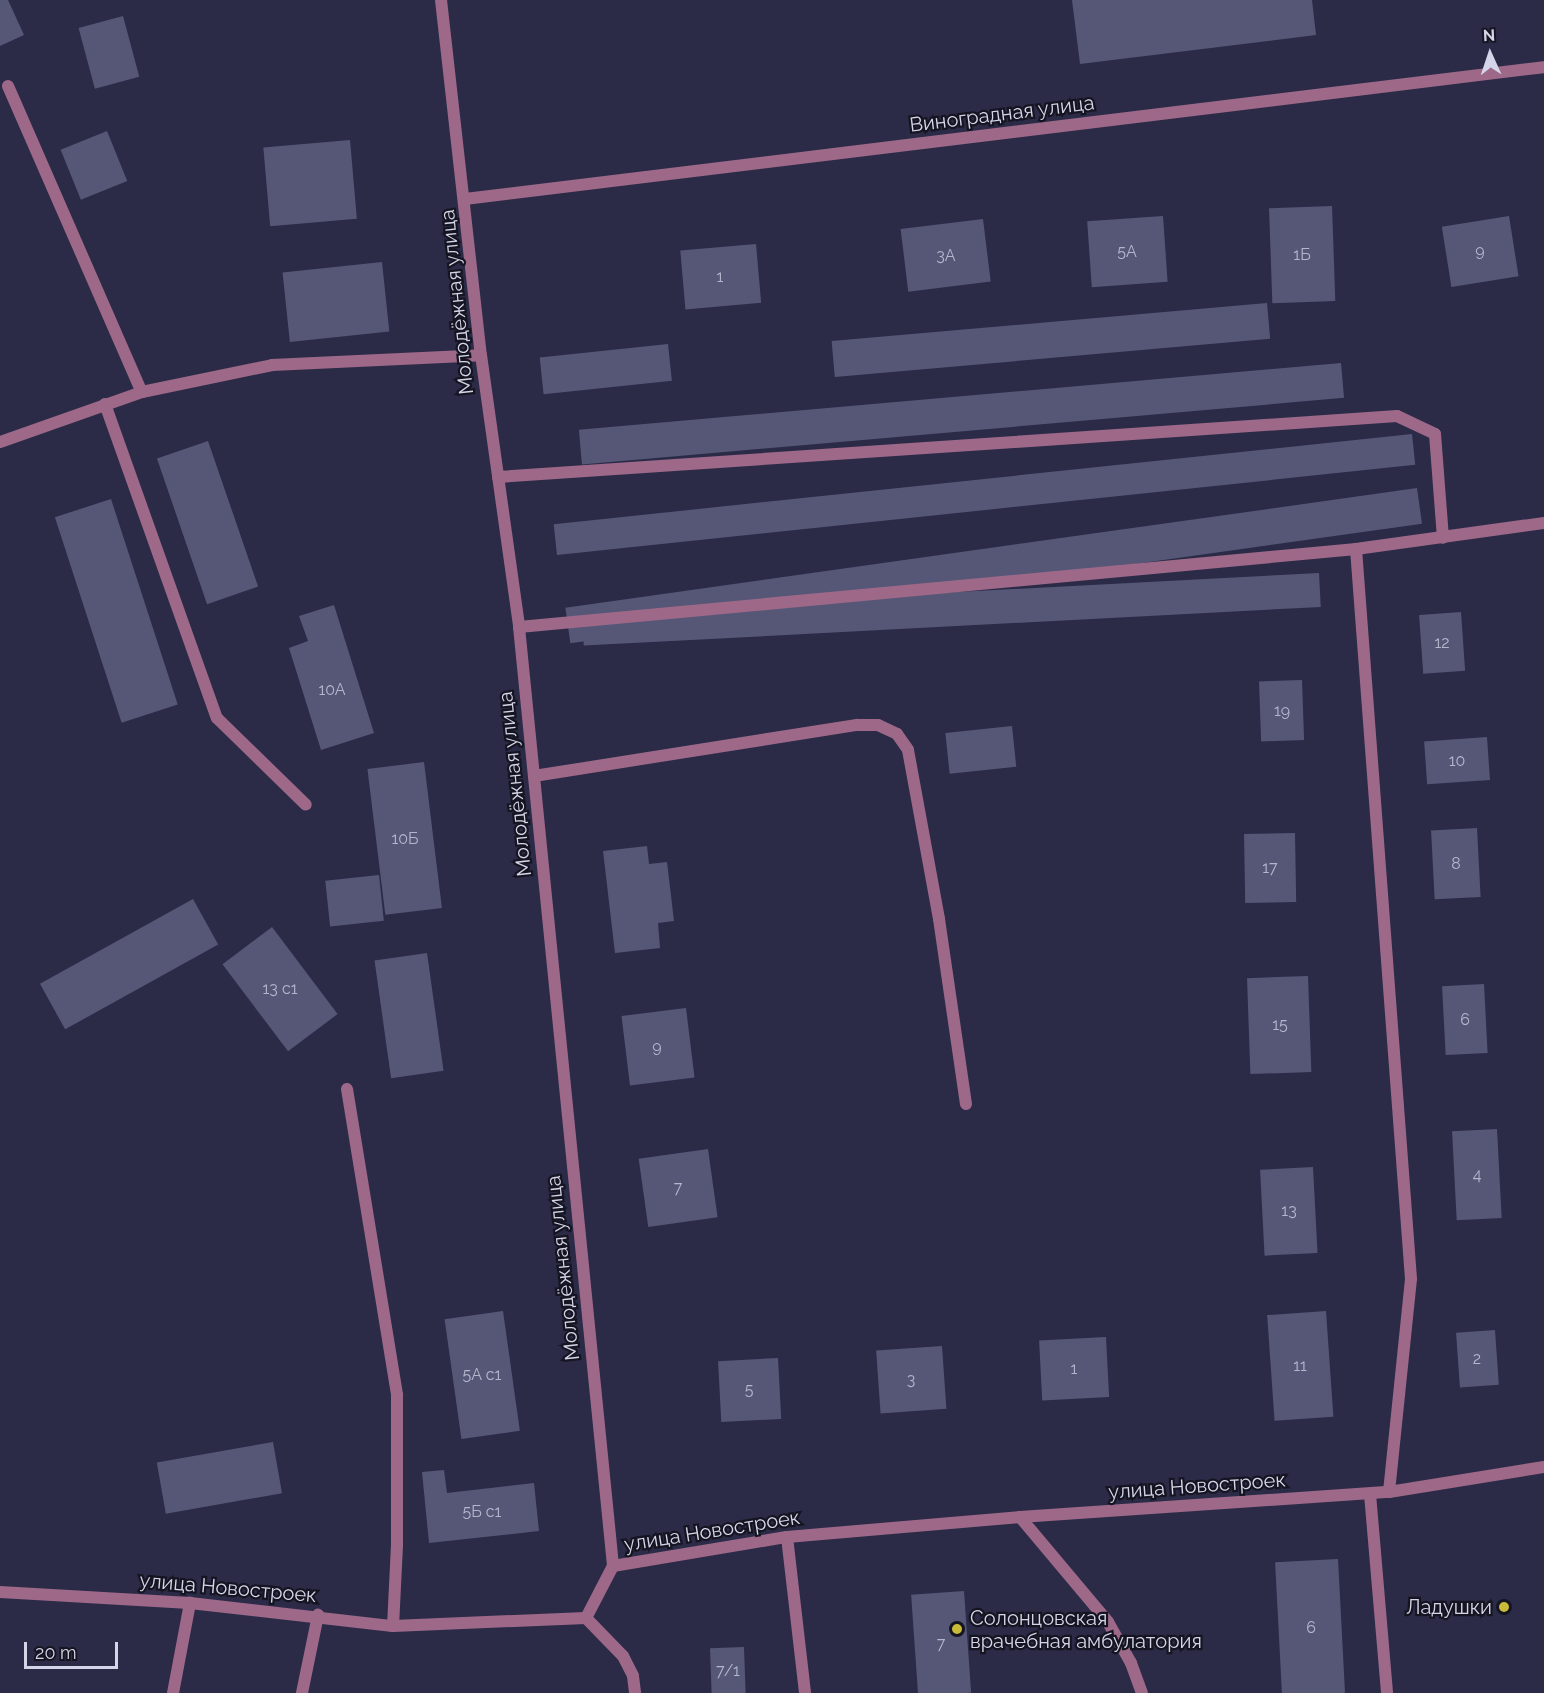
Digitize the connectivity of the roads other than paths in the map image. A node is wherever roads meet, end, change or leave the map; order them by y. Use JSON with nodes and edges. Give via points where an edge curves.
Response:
{"nodes":[{"id":1,"x":441,"y":0,"type":"edge"},
{"id":2,"x":1544,"y":67,"type":"edge"},
{"id":3,"x":8,"y":86,"type":"dead end"},
{"id":4,"x":465,"y":199,"type":"junction"},
{"id":5,"x":481,"y":355,"type":"junction"},
{"id":6,"x":141,"y":392,"type":"junction"},
{"id":7,"x":105,"y":404,"type":"junction"},
{"id":8,"x":0,"y":442,"type":"edge"},
{"id":9,"x":498,"y":477,"type":"junction"},
{"id":10,"x":1544,"y":523,"type":"edge"},
{"id":11,"x":1443,"y":538,"type":"junction"},
{"id":12,"x":1356,"y":549,"type":"junction"},
{"id":13,"x":519,"y":627,"type":"junction"},
{"id":14,"x":534,"y":776,"type":"junction"},
{"id":15,"x":306,"y":804,"type":"dead end"},
{"id":16,"x":347,"y":1089,"type":"dead end"},
{"id":17,"x":966,"y":1104,"type":"dead end"},
{"id":18,"x":1544,"y":1467,"type":"edge"},
{"id":19,"x":1389,"y":1492,"type":"junction"},
{"id":20,"x":1370,"y":1494,"type":"junction"},
{"id":21,"x":1020,"y":1517,"type":"junction"},
{"id":22,"x":787,"y":1537,"type":"junction"},
{"id":23,"x":613,"y":1566,"type":"junction"},
{"id":24,"x":0,"y":1592,"type":"edge"},
{"id":25,"x":190,"y":1603,"type":"junction"},
{"id":26,"x":318,"y":1616,"type":"junction"},
{"id":27,"x":586,"y":1618,"type":"junction"},
{"id":28,"x":393,"y":1626,"type":"junction"},
{"id":29,"x":173,"y":1693,"type":"edge"},
{"id":30,"x":302,"y":1693,"type":"edge"},
{"id":31,"x":635,"y":1693,"type":"edge"},
{"id":32,"x":806,"y":1693,"type":"edge"},
{"id":33,"x":1142,"y":1693,"type":"edge"},
{"id":34,"x":1387,"y":1693,"type":"edge"}],
"edges":[{"from":1,"to":4,"type":"street","name":"Молодёжная улица"},
{"from":2,"to":4,"type":"street","name":"Виноградная улица"},
{"from":3,"to":6,"type":"street"},
{"from":4,"to":5,"type":"street","name":"Молодёжная улица"},
{"from":5,"to":6,"type":"street","via":[[272,365]]},
{"from":5,"to":9,"type":"street","name":"Молодёжная улица"},
{"from":6,"to":7,"type":"street"},
{"from":7,"to":8,"type":"street"},
{"from":7,"to":15,"type":"street","via":[[217,718]]},
{"from":9,"to":11,"type":"street","via":[[1397,416],[1435,434]]},
{"from":9,"to":13,"type":"street","name":"Молодёжная улица"},
{"from":10,"to":11,"type":"street"},
{"from":11,"to":12,"type":"street"},
{"from":12,"to":13,"type":"street"},
{"from":12,"to":19,"type":"street","via":[[1411,1279]]},
{"from":13,"to":14,"type":"street","name":"Молодёжная улица"},
{"from":14,"to":17,"type":"street","via":[[857,725],[878,725],[897,734],[908,750],[939,919]]},
{"from":14,"to":23,"type":"street","name":"Молодёжная улица"},
{"from":16,"to":28,"type":"street","via":[[397,1395]]},
{"from":18,"to":19,"type":"street","name":"улица Новостроек"},
{"from":19,"to":20,"type":"street","name":"улица Новостроек"},
{"from":20,"to":21,"type":"street","name":"улица Новостроек"},
{"from":20,"to":34,"type":"street"},
{"from":21,"to":22,"type":"street","name":"улица Новостроек"},
{"from":21,"to":33,"type":"street","via":[[1108,1622],[1131,1663]]},
{"from":22,"to":23,"type":"street","name":"улица Новостроек"},
{"from":22,"to":32,"type":"street"},
{"from":23,"to":27,"type":"street","name":"улица Новостроек"},
{"from":24,"to":25,"type":"street","name":"улица Новостроек"},
{"from":25,"to":26,"type":"street","name":"улица Новостроек"},
{"from":25,"to":29,"type":"street"},
{"from":26,"to":28,"type":"street","name":"улица Новостроек"},
{"from":26,"to":30,"type":"street"},
{"from":27,"to":28,"type":"street","name":"улица Новостроек"},
{"from":27,"to":31,"type":"street","via":[[623,1656],[633,1677]]}]}
